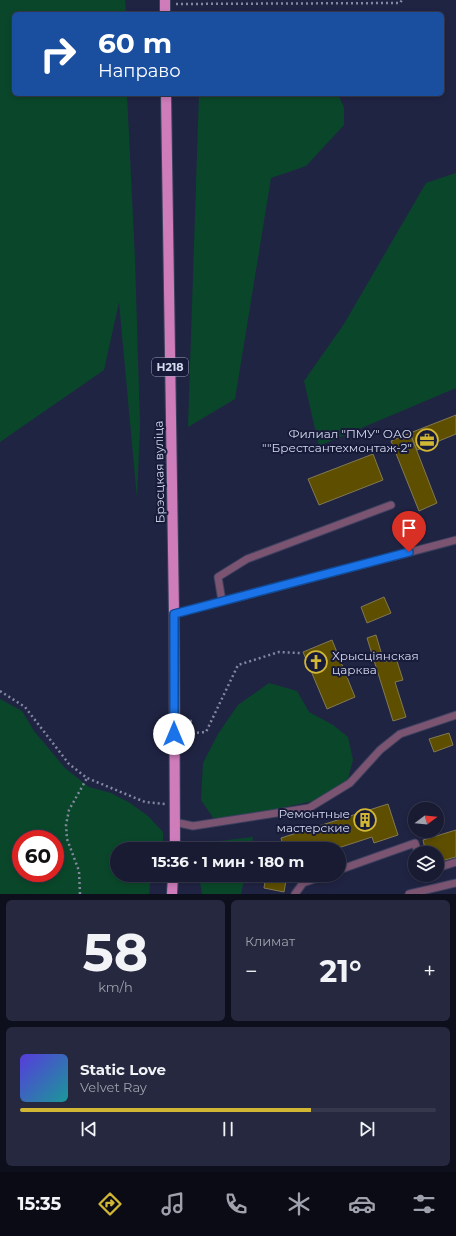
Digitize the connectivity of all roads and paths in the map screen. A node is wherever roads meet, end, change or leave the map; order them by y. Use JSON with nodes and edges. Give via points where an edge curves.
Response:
{"nodes":[{"id":1,"x":402,"y":0,"type":"edge"},
{"id":2,"x":169,"y":2,"type":"edge"},
{"id":3,"x":166,"y":12,"type":"edge"},
{"id":4,"x":166,"y":96,"type":"edge"},
{"id":5,"x":391,"y":505,"type":"dead end"},
{"id":6,"x":456,"y":540,"type":"edge"},
{"id":7,"x":222,"y":601,"type":"junction"},
{"id":8,"x":174,"y":614,"type":"junction"},
{"id":9,"x":300,"y":653,"type":"dead end"},
{"id":10,"x":0,"y":691,"type":"edge"},
{"id":11,"x":456,"y":716,"type":"edge"},
{"id":12,"x":192,"y":733,"type":"dead end"},
{"id":13,"x":87,"y":778,"type":"junction"},
{"id":14,"x":174,"y":804,"type":"junction"},
{"id":15,"x":174,"y":822,"type":"junction"},
{"id":16,"x":175,"y":842,"type":"edge"},
{"id":17,"x":416,"y":846,"type":"edge"},
{"id":18,"x":456,"y":862,"type":"edge"},
{"id":19,"x":444,"y":866,"type":"edge"},
{"id":20,"x":346,"y":868,"type":"edge"},
{"id":21,"x":173,"y":882,"type":"edge"},
{"id":22,"x":306,"y":882,"type":"edge"},
{"id":23,"x":456,"y":883,"type":"edge"},
{"id":24,"x":80,"y":894,"type":"edge"},
{"id":25,"x":172,"y":894,"type":"edge"},
{"id":26,"x":295,"y":894,"type":"edge"},
{"id":27,"x":409,"y":894,"type":"edge"}],
"edges":[{"from":1,"to":2,"type":"path","via":[[400,3]]},
{"from":2,"to":3,"type":"main road"},
{"from":4,"to":8,"type":"main road","name":"Брэсцкая вуліца","number":"Н218"},
{"from":5,"to":7,"type":"lane","via":[[247,559],[218,576]]},
{"from":6,"to":7,"type":"lane"},
{"from":7,"to":8,"type":"lane"},
{"from":8,"to":14,"type":"main road","name":"Брэсцкая вуліца","number":"Н218"},
{"from":9,"to":12,"type":"path","via":[[279,652],[238,665],[206,732]]},
{"from":10,"to":13,"type":"path","via":[[25,708],[68,764]]},
{"from":11,"to":15,"type":"lane","via":[[400,734],[380,750],[350,783],[309,808],[193,826]]},
{"from":13,"to":14,"type":"path","via":[[145,802]]},
{"from":13,"to":24,"type":"path","via":[[69,810],[66,825],[67,839],[79,871]]},
{"from":14,"to":15,"type":"main road","name":"Брэсцкая вуліца","number":"Н218"},
{"from":15,"to":16,"type":"main road","name":"Брэсцкая вуліца","number":"Н218"},
{"from":17,"to":20,"type":"lane","via":[[415,843]]},
{"from":18,"to":19,"type":"lane"},
{"from":21,"to":25,"type":"main road"},
{"from":22,"to":26,"type":"lane"},
{"from":23,"to":27,"type":"lane"}]}
